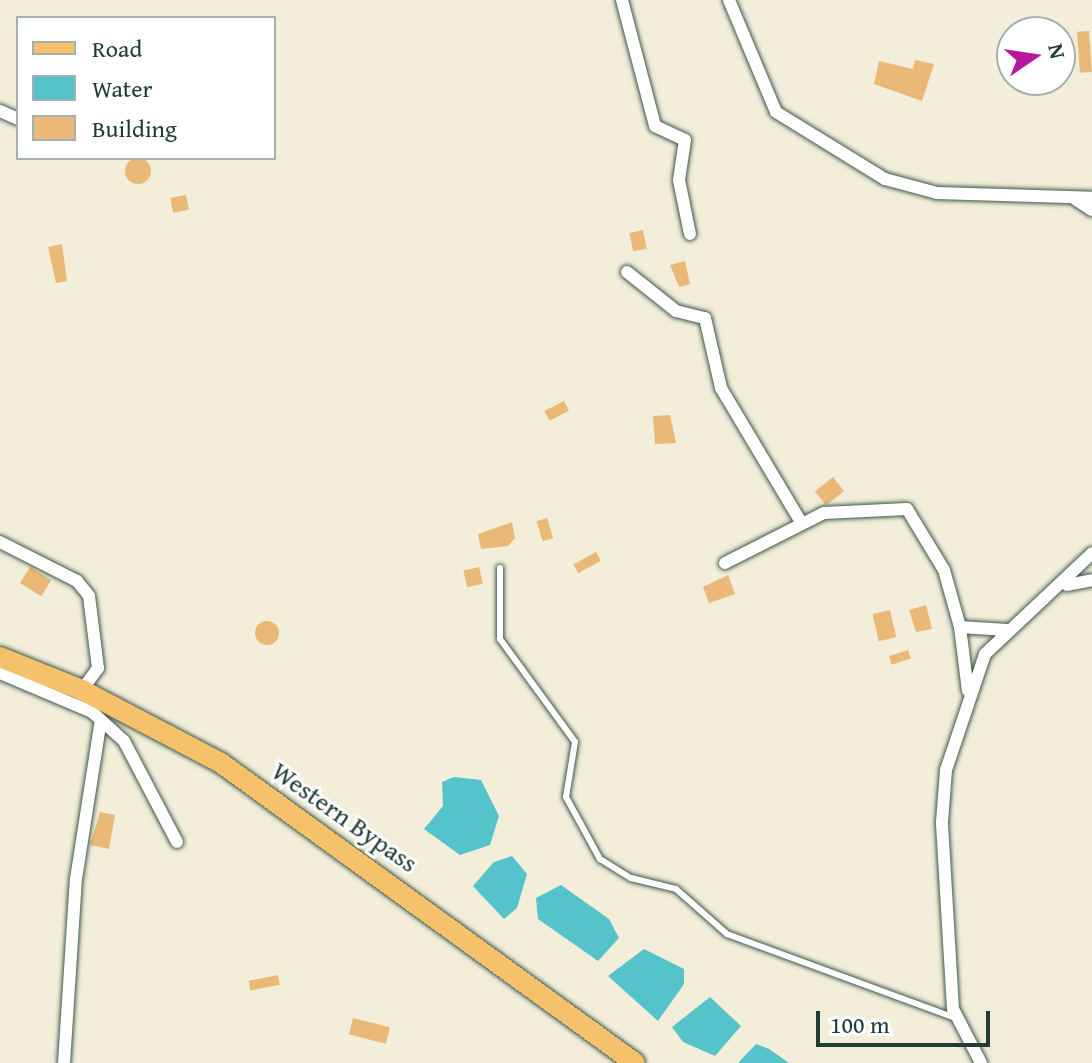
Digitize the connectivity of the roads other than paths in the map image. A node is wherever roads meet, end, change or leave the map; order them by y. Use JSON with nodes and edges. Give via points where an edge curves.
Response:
{"nodes":[{"id":1,"x":622,"y":0,"type":"edge"},
{"id":2,"x":729,"y":0,"type":"edge"},
{"id":3,"x":1092,"y":198,"type":"edge"},
{"id":4,"x":1075,"y":199,"type":"junction"},
{"id":5,"x":1092,"y":210,"type":"edge"},
{"id":6,"x":690,"y":234,"type":"dead end"},
{"id":7,"x":627,"y":272,"type":"dead end"},
{"id":8,"x":801,"y":522,"type":"junction"},
{"id":9,"x":0,"y":542,"type":"edge"},
{"id":10,"x":1092,"y":553,"type":"edge"},
{"id":11,"x":725,"y":563,"type":"dead end"},
{"id":12,"x":500,"y":568,"type":"dead end"},
{"id":13,"x":1092,"y":580,"type":"edge"},
{"id":14,"x":1064,"y":585,"type":"junction"},
{"id":15,"x":960,"y":627,"type":"junction"},
{"id":16,"x":1007,"y":630,"type":"junction"},
{"id":17,"x":0,"y":657,"type":"edge"},
{"id":18,"x":0,"y":673,"type":"edge"},
{"id":19,"x":82,"y":690,"type":"junction"},
{"id":20,"x":968,"y":693,"type":"junction"},
{"id":21,"x":101,"y":720,"type":"junction"},
{"id":22,"x":177,"y":842,"type":"dead end"},
{"id":23,"x":959,"y":1019,"type":"junction"},
{"id":24,"x":64,"y":1063,"type":"edge"},
{"id":25,"x":635,"y":1063,"type":"edge"},
{"id":26,"x":981,"y":1063,"type":"edge"}],
"edges":[{"from":1,"to":6,"type":"street","via":[[655,126],[685,140],[679,180]]},
{"from":2,"to":4,"type":"street","via":[[776,112],[885,179],[937,193]]},
{"from":3,"to":4,"type":"street"},
{"from":4,"to":5,"type":"street"},
{"from":7,"to":8,"type":"street","via":[[676,311],[705,318],[721,388]]},
{"from":8,"to":11,"type":"street","via":[[777,542]]},
{"from":8,"to":15,"type":"street","via":[[850,509],[907,509],[944,570]]},
{"from":9,"to":19,"type":"street","via":[[77,581],[89,596],[98,668]]},
{"from":10,"to":14,"type":"street"},
{"from":12,"to":23,"type":"lane","via":[[500,639],[575,742],[566,797],[600,859],[640,881],[676,889],[727,934]]},
{"from":13,"to":14,"type":"street"},
{"from":14,"to":16,"type":"street"},
{"from":15,"to":16,"type":"street"},
{"from":15,"to":20,"type":"street"},
{"from":16,"to":20,"type":"street","via":[[985,654]]},
{"from":17,"to":19,"type":"main road","name":"Western Bypass"},
{"from":18,"to":21,"type":"street"},
{"from":19,"to":25,"type":"main road","name":"Western Bypass","via":[[221,763],[326,833]]},
{"from":20,"to":23,"type":"street","via":[[942,810]]},
{"from":21,"to":22,"type":"street","via":[[124,741]]},
{"from":21,"to":24,"type":"street","via":[[76,879]]},
{"from":23,"to":26,"type":"street"}]}
